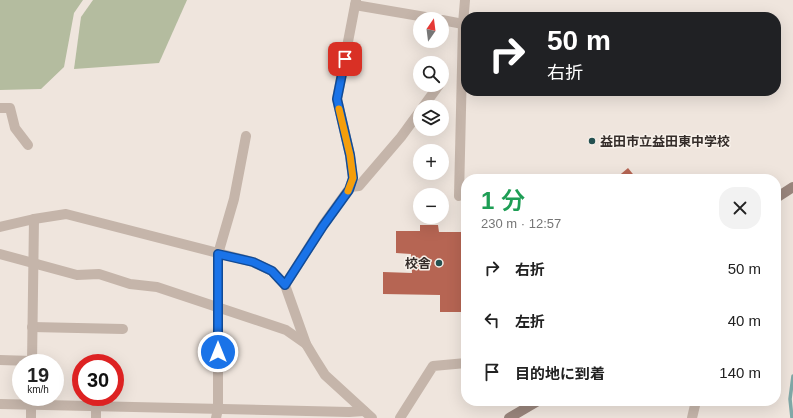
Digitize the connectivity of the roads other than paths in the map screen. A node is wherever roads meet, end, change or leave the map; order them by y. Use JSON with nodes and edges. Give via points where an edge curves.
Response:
{"nodes":[{"id":1,"x":465,"y":0,"type":"edge"},
{"id":2,"x":356,"y":2,"type":"edge"},
{"id":3,"x":464,"y":12,"type":"edge"},
{"id":4,"x":413,"y":14,"type":"edge"},
{"id":5,"x":449,"y":21,"type":"edge"},
{"id":6,"x":461,"y":24,"type":"edge"},
{"id":7,"x":434,"y":92,"type":"edge"},
{"id":8,"x":461,"y":93,"type":"edge"},
{"id":9,"x":428,"y":100,"type":"edge"},
{"id":10,"x":0,"y":108,"type":"edge"},
{"id":11,"x":413,"y":121,"type":"edge"},
{"id":12,"x":246,"y":136,"type":"dead end"},
{"id":13,"x":28,"y":145,"type":"dead end"},
{"id":14,"x":350,"y":187,"type":"junction"},
{"id":15,"x":793,"y":187,"type":"edge"},
{"id":16,"x":781,"y":195,"type":"edge"},
{"id":17,"x":458,"y":196,"type":"dead end"},
{"id":18,"x":34,"y":218,"type":"junction"},
{"id":19,"x":0,"y":227,"type":"edge"},
{"id":20,"x":0,"y":254,"type":"edge"},
{"id":21,"x":218,"y":254,"type":"junction"},
{"id":22,"x":33,"y":263,"type":"junction"},
{"id":23,"x":285,"y":285,"type":"junction"},
{"id":24,"x":218,"y":308,"type":"junction"},
{"id":25,"x":32,"y":327,"type":"junction"},
{"id":26,"x":123,"y":329,"type":"dead end"},
{"id":27,"x":306,"y":344,"type":"junction"},
{"id":28,"x":32,"y":354,"type":"edge"},
{"id":29,"x":0,"y":360,"type":"edge"},
{"id":30,"x":12,"y":361,"type":"edge"},
{"id":31,"x":461,"y":363,"type":"edge"},
{"id":32,"x":12,"y":403,"type":"edge"},
{"id":33,"x":0,"y":404,"type":"edge"},
{"id":34,"x":64,"y":404,"type":"edge"},
{"id":35,"x":31,"y":406,"type":"edge"},
{"id":36,"x":529,"y":406,"type":"edge"},
{"id":37,"x":695,"y":406,"type":"edge"},
{"id":38,"x":96,"y":407,"type":"junction"},
{"id":39,"x":364,"y":411,"type":"junction"},
{"id":40,"x":217,"y":414,"type":"edge"},
{"id":41,"x":31,"y":418,"type":"edge"},
{"id":42,"x":96,"y":418,"type":"edge"},
{"id":43,"x":372,"y":418,"type":"edge"},
{"id":44,"x":400,"y":418,"type":"edge"},
{"id":45,"x":509,"y":418,"type":"edge"},
{"id":46,"x":692,"y":418,"type":"edge"}],
"edges":[{"from":1,"to":3,"type":"street"},
{"from":2,"to":4,"type":"street"},
{"from":2,"to":14,"type":"street","via":[[337,99],[350,155],[353,178]]},
{"from":5,"to":6,"type":"street"},
{"from":7,"to":9,"type":"street"},
{"from":8,"to":17,"type":"street"},
{"from":10,"to":13,"type":"street","via":[[10,108],[16,128]]},
{"from":11,"to":14,"type":"street","via":[[359,186]]},
{"from":12,"to":21,"type":"street","via":[[234,199]]},
{"from":14,"to":23,"type":"street"},
{"from":15,"to":16,"type":"main road"},
{"from":18,"to":19,"type":"street"},
{"from":18,"to":21,"type":"street","via":[[66,214]]},
{"from":18,"to":22,"type":"street"},
{"from":20,"to":22,"type":"street"},
{"from":21,"to":23,"type":"street","via":[[253,262],[272,271]]},
{"from":21,"to":24,"type":"street"},
{"from":22,"to":24,"type":"street","via":[[77,275],[99,274],[130,284],[157,287]]},
{"from":22,"to":25,"type":"street"},
{"from":23,"to":27,"type":"street"},
{"from":24,"to":27,"type":"street","via":[[286,330]]},
{"from":24,"to":40,"type":"street"},
{"from":25,"to":26,"type":"street"},
{"from":25,"to":28,"type":"street"},
{"from":27,"to":39,"type":"street","via":[[325,375]]},
{"from":29,"to":30,"type":"street"},
{"from":31,"to":44,"type":"street","via":[[433,366]]},
{"from":32,"to":33,"type":"street"},
{"from":34,"to":38,"type":"street"},
{"from":35,"to":41,"type":"street"},
{"from":36,"to":45,"type":"main road"},
{"from":37,"to":46,"type":"street"},
{"from":38,"to":40,"type":"street"},
{"from":38,"to":42,"type":"street"},
{"from":39,"to":40,"type":"street"},
{"from":39,"to":43,"type":"street"}]}
